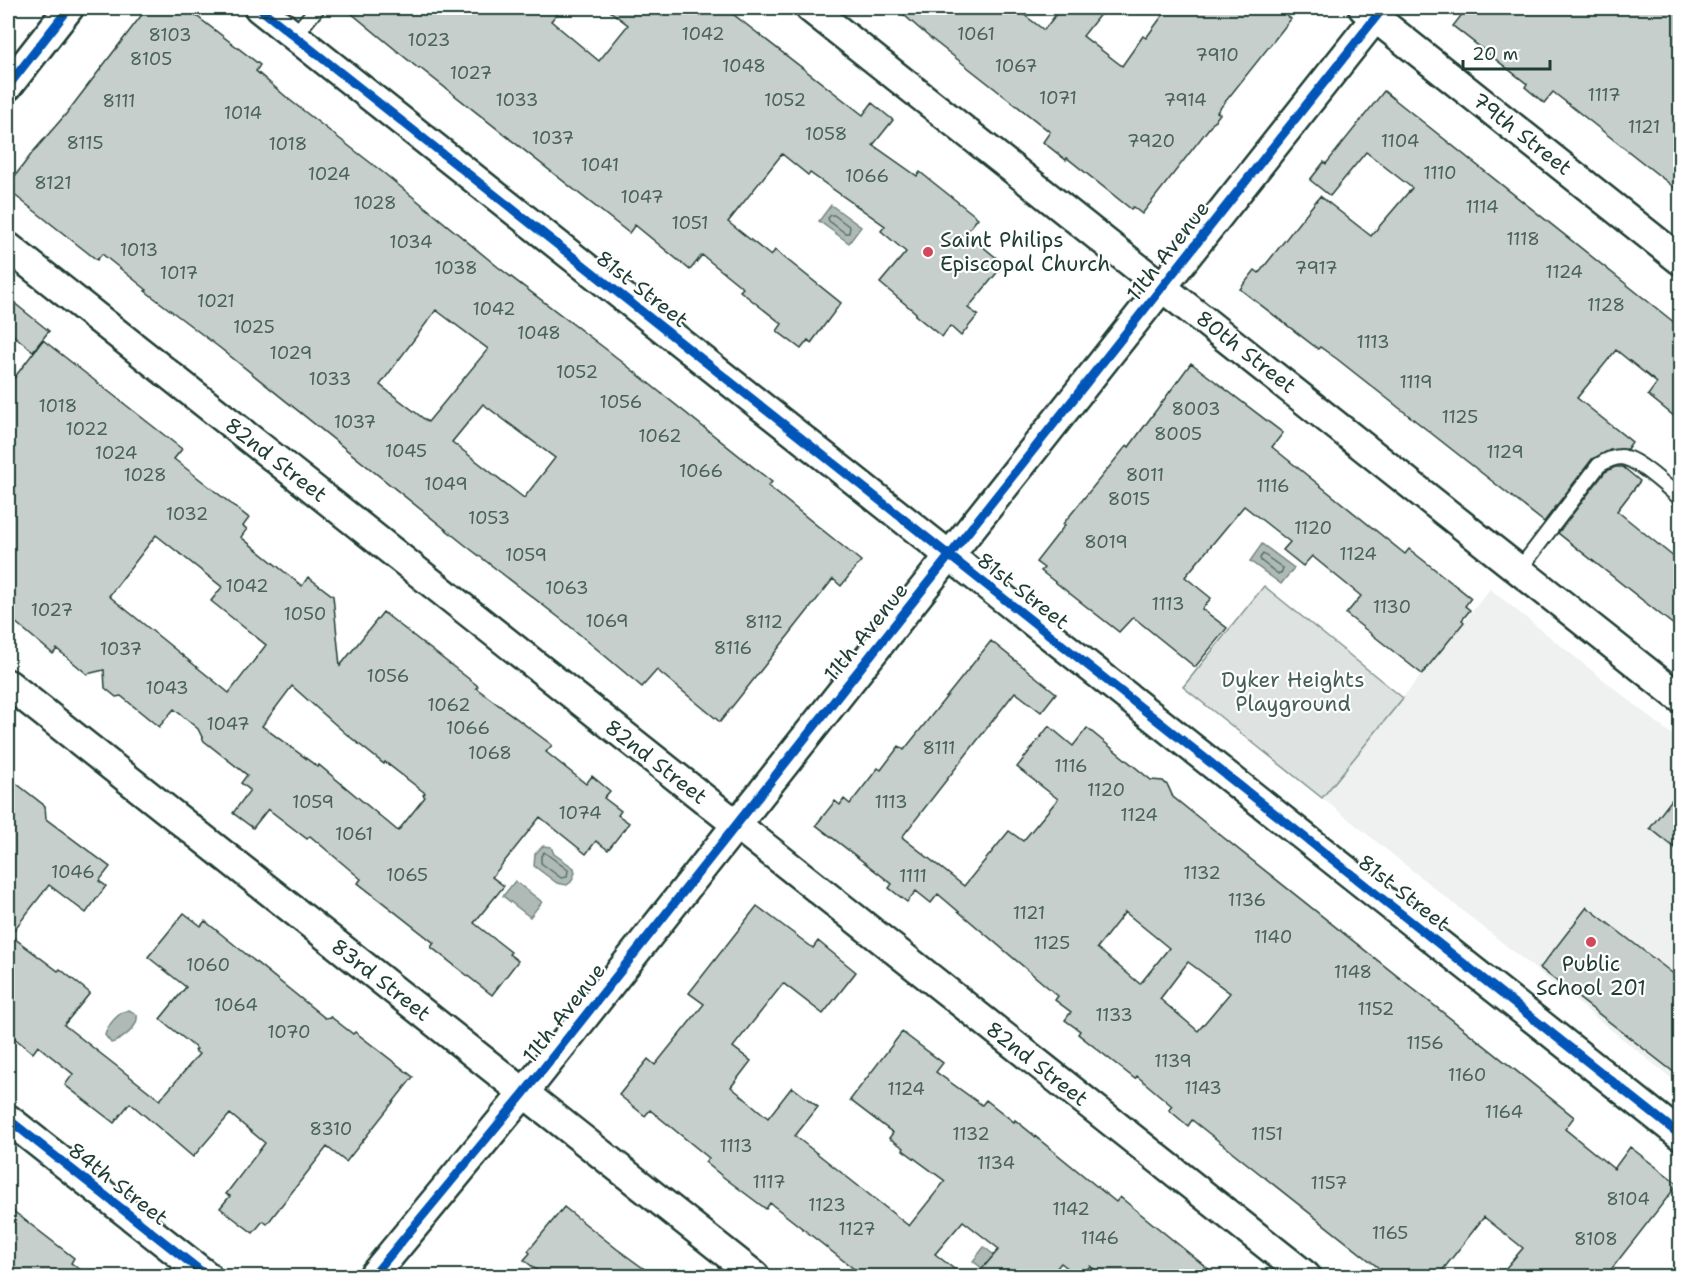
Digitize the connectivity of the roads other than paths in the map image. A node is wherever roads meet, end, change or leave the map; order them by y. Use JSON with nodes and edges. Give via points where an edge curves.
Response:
{"nodes":[{"id":1,"x":69,"y":8,"type":"edge"},
{"id":2,"x":259,"y":8,"type":"edge"},
{"id":3,"x":317,"y":8,"type":"edge"},
{"id":4,"x":810,"y":8,"type":"edge"},
{"id":5,"x":1374,"y":11,"type":"edge"},
{"id":6,"x":294,"y":36,"type":"junction"},
{"id":7,"x":8,"y":86,"type":"edge"},
{"id":8,"x":8,"y":247,"type":"edge"},
{"id":9,"x":1680,"y":260,"type":"edge"},
{"id":10,"x":1163,"y":287,"type":"junction"},
{"id":11,"x":1680,"y":498,"type":"edge"},
{"id":12,"x":949,"y":556,"type":"junction"},
{"id":13,"x":1519,"y":570,"type":"junction"},
{"id":14,"x":8,"y":684,"type":"edge"},
{"id":15,"x":1680,"y":698,"type":"edge"},
{"id":16,"x":736,"y":825,"type":"junction"},
{"id":17,"x":524,"y":1093,"type":"junction"},
{"id":18,"x":8,"y":1119,"type":"edge"},
{"id":19,"x":1680,"y":1135,"type":"edge"},
{"id":20,"x":207,"y":1276,"type":"edge"},
{"id":21,"x":373,"y":1276,"type":"edge"},
{"id":22,"x":755,"y":1276,"type":"edge"},
{"id":23,"x":1306,"y":1276,"type":"edge"}],
"edges":[{"from":1,"to":7,"type":"street"},
{"from":2,"to":6,"type":"street","name":"81st Street"},
{"from":3,"to":6,"type":"lane"},
{"from":4,"to":10,"type":"street","name":"80th Street"},
{"from":5,"to":9,"type":"street","name":"79th Street"},
{"from":5,"to":10,"type":"street","name":"11th Avenue"},
{"from":6,"to":12,"type":"street","name":"81st Street"},
{"from":8,"to":16,"type":"street","name":"82nd Street"},
{"from":10,"to":12,"type":"street","name":"11th Avenue"},
{"from":10,"to":13,"type":"street","name":"80th Street"},
{"from":11,"to":13,"type":"lane","via":[[1635,462],[1613,458],[1599,465]]},
{"from":12,"to":16,"type":"street","name":"11th Avenue"},
{"from":12,"to":19,"type":"street","name":"81st Street"},
{"from":13,"to":15,"type":"street","name":"80th Street"},
{"from":14,"to":17,"type":"street","name":"83rd Street"},
{"from":16,"to":17,"type":"street","name":"11th Avenue"},
{"from":16,"to":23,"type":"street","name":"82nd Street"},
{"from":17,"to":21,"type":"street","name":"11th Avenue"},
{"from":17,"to":22,"type":"street","name":"83rd Street"},
{"from":18,"to":20,"type":"street","name":"84th Street"}]}
